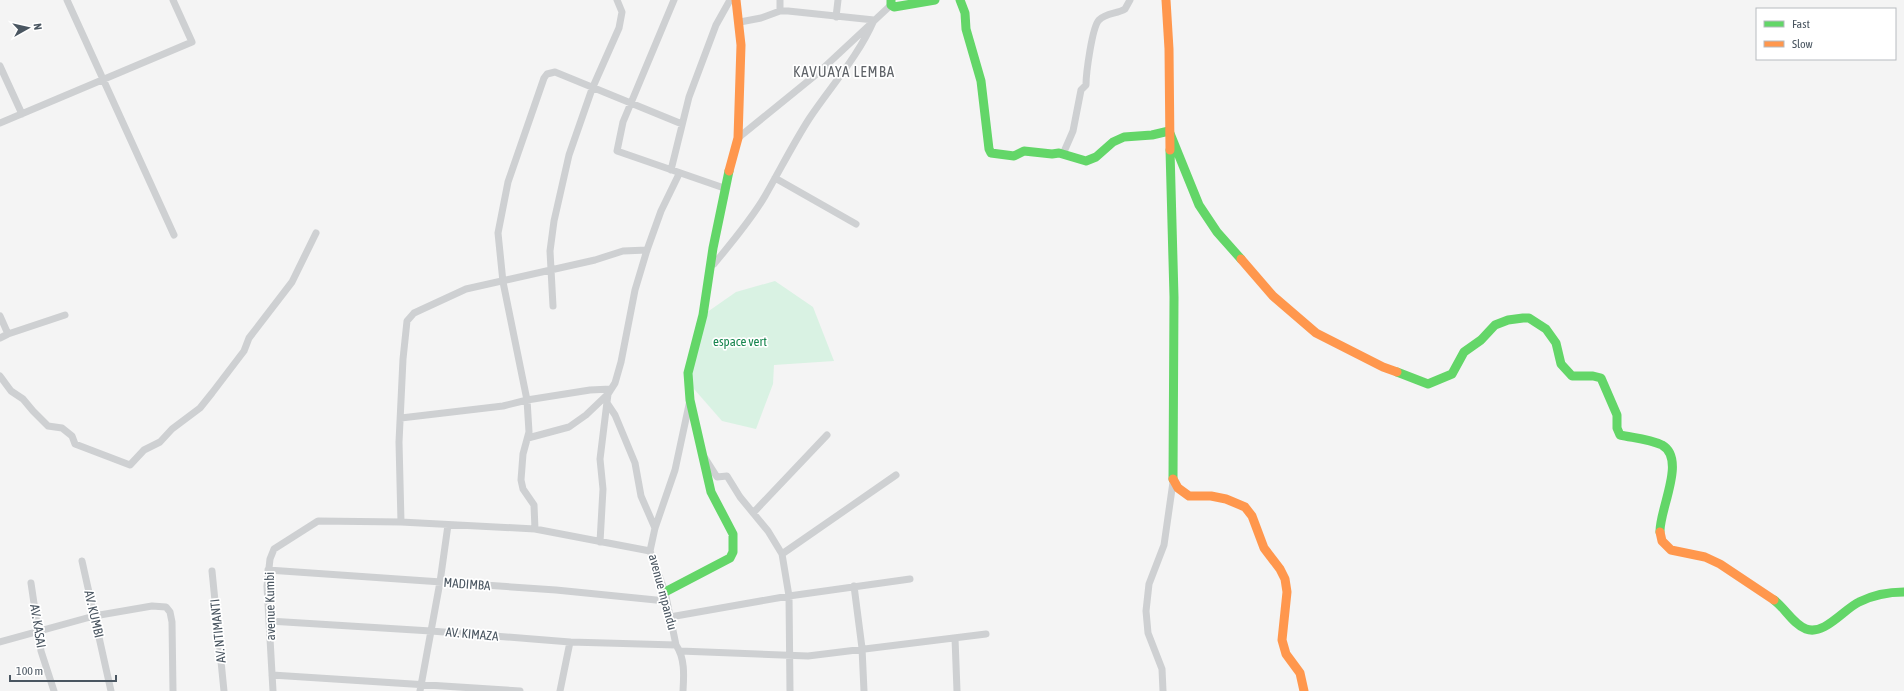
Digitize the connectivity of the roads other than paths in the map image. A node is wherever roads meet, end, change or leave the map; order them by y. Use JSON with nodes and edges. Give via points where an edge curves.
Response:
{"nodes":[{"id":1,"x":67,"y":0,"type":"edge"},
{"id":2,"x":173,"y":0,"type":"edge"},
{"id":3,"x":617,"y":0,"type":"edge"},
{"id":4,"x":674,"y":0,"type":"edge"},
{"id":5,"x":730,"y":0,"type":"edge"},
{"id":6,"x":736,"y":0,"type":"edge"},
{"id":7,"x":780,"y":0,"type":"edge"},
{"id":8,"x":838,"y":0,"type":"edge"},
{"id":9,"x":935,"y":0,"type":"edge"},
{"id":10,"x":960,"y":0,"type":"edge"},
{"id":11,"x":1130,"y":0,"type":"edge"},
{"id":12,"x":1166,"y":0,"type":"edge"},
{"id":13,"x":891,"y":3,"type":"edge"},
{"id":14,"x":780,"y":11,"type":"junction"},
{"id":15,"x":836,"y":17,"type":"junction"},
{"id":16,"x":874,"y":20,"type":"junction"},
{"id":17,"x":740,"y":22,"type":"junction"},
{"id":18,"x":0,"y":66,"type":"edge"},
{"id":19,"x":103,"y":79,"type":"junction"},
{"id":20,"x":592,"y":89,"type":"junction"},
{"id":21,"x":631,"y":104,"type":"junction"},
{"id":22,"x":22,"y":114,"type":"junction"},
{"id":23,"x":0,"y":123,"type":"edge"},
{"id":24,"x":682,"y":124,"type":"junction"},
{"id":25,"x":1169,"y":131,"type":"junction"},
{"id":26,"x":738,"y":138,"type":"junction"},
{"id":27,"x":1062,"y":154,"type":"junction"},
{"id":28,"x":671,"y":170,"type":"junction"},
{"id":29,"x":679,"y":174,"type":"junction"},
{"id":30,"x":775,"y":178,"type":"junction"},
{"id":31,"x":724,"y":188,"type":"junction"},
{"id":32,"x":856,"y":224,"type":"dead end"},
{"id":33,"x":316,"y":233,"type":"dead end"},
{"id":34,"x":174,"y":235,"type":"dead end"},
{"id":35,"x":647,"y":250,"type":"junction"},
{"id":36,"x":714,"y":264,"type":"dead end"},
{"id":37,"x":551,"y":269,"type":"junction"},
{"id":38,"x":503,"y":282,"type":"junction"},
{"id":39,"x":553,"y":306,"type":"dead end"},
{"id":40,"x":65,"y":315,"type":"dead end"},
{"id":41,"x":0,"y":316,"type":"edge"},
{"id":42,"x":8,"y":334,"type":"junction"},
{"id":43,"x":0,"y":338,"type":"edge"},
{"id":44,"x":0,"y":376,"type":"edge"},
{"id":45,"x":610,"y":392,"type":"junction"},
{"id":46,"x":527,"y":400,"type":"junction"},
{"id":47,"x":690,"y":400,"type":"junction"},
{"id":48,"x":607,"y":403,"type":"junction"},
{"id":49,"x":401,"y":418,"type":"junction"},
{"id":50,"x":827,"y":435,"type":"dead end"},
{"id":51,"x":528,"y":438,"type":"junction"},
{"id":52,"x":702,"y":453,"type":"junction"},
{"id":53,"x":896,"y":475,"type":"dead end"},
{"id":54,"x":1172,"y":482,"type":"junction"},
{"id":55,"x":753,"y":513,"type":"junction"},
{"id":56,"x":401,"y":522,"type":"junction"},
{"id":57,"x":448,"y":525,"type":"junction"},
{"id":58,"x":655,"y":528,"type":"junction"},
{"id":59,"x":535,"y":529,"type":"junction"},
{"id":60,"x":600,"y":542,"type":"junction"},
{"id":61,"x":650,"y":551,"type":"junction"},
{"id":62,"x":782,"y":554,"type":"junction"},
{"id":63,"x":82,"y":561,"type":"dead end"},
{"id":64,"x":268,"y":570,"type":"junction"},
{"id":65,"x":212,"y":571,"type":"dead end"},
{"id":66,"x":910,"y":579,"type":"dead end"},
{"id":67,"x":440,"y":582,"type":"junction"},
{"id":68,"x":31,"y":583,"type":"dead end"},
{"id":69,"x":854,"y":586,"type":"junction"},
{"id":70,"x":1904,"y":592,"type":"edge"},
{"id":71,"x":666,"y":596,"type":"junction"},
{"id":72,"x":789,"y":596,"type":"junction"},
{"id":73,"x":94,"y":616,"type":"junction"},
{"id":74,"x":670,"y":617,"type":"junction"},
{"id":75,"x":269,"y":621,"type":"junction"},
{"id":76,"x":38,"y":630,"type":"junction"},
{"id":77,"x":431,"y":631,"type":"junction"},
{"id":78,"x":986,"y":634,"type":"dead end"},
{"id":79,"x":955,"y":638,"type":"junction"},
{"id":80,"x":0,"y":642,"type":"edge"},
{"id":81,"x":570,"y":642,"type":"junction"},
{"id":82,"x":676,"y":644,"type":"junction"},
{"id":83,"x":862,"y":648,"type":"junction"},
{"id":84,"x":680,"y":651,"type":"junction"},
{"id":85,"x":790,"y":656,"type":"junction"},
{"id":86,"x":272,"y":675,"type":"junction"},
{"id":87,"x":421,"y":688,"type":"edge"},
{"id":88,"x":54,"y":691,"type":"edge"},
{"id":89,"x":110,"y":691,"type":"edge"},
{"id":90,"x":173,"y":691,"type":"edge"},
{"id":91,"x":224,"y":691,"type":"edge"},
{"id":92,"x":273,"y":691,"type":"edge"},
{"id":93,"x":520,"y":691,"type":"edge"},
{"id":94,"x":560,"y":691,"type":"edge"},
{"id":95,"x":683,"y":691,"type":"edge"},
{"id":96,"x":790,"y":691,"type":"edge"},
{"id":97,"x":864,"y":691,"type":"edge"},
{"id":98,"x":957,"y":691,"type":"edge"},
{"id":99,"x":1163,"y":691,"type":"edge"},
{"id":100,"x":1304,"y":691,"type":"edge"}],
"edges":[{"from":1,"to":19,"type":"street"},
{"from":2,"to":19,"type":"street","via":[[192,42]]},
{"from":3,"to":20,"type":"street","via":[[622,12],[619,28]]},
{"from":4,"to":21,"type":"street"},
{"from":5,"to":24,"type":"street","via":[[716,26],[689,96]]},
{"from":6,"to":17,"type":"street"},
{"from":7,"to":14,"type":"street"},
{"from":8,"to":15,"type":"street"},
{"from":9,"to":13,"type":"street","via":[[900,6]]},
{"from":10,"to":27,"type":"street","via":[[981,81],[989,151],[991,154],[1002,156],[1016,156],[1024,151]]},
{"from":11,"to":27,"type":"street","via":[[1125,10],[1105,16],[1097,22],[1088,56],[1086,85],[1081,90],[1073,131]]},
{"from":12,"to":25,"type":"street"},
{"from":13,"to":16,"type":"street"},
{"from":14,"to":15,"type":"street"},
{"from":14,"to":17,"type":"street"},
{"from":15,"to":16,"type":"street"},
{"from":16,"to":26,"type":"street","via":[[818,73]]},
{"from":16,"to":30,"type":"street","via":[[848,67],[809,119]]},
{"from":17,"to":26,"type":"street"},
{"from":18,"to":22,"type":"street"},
{"from":19,"to":22,"type":"street"},
{"from":19,"to":34,"type":"street"},
{"from":20,"to":21,"type":"street"},
{"from":20,"to":37,"type":"street","via":[[569,155],[554,221],[550,251]]},
{"from":20,"to":38,"type":"street","via":[[555,72],[547,74],[544,78],[517,153],[501,211],[498,233]]},
{"from":21,"to":24,"type":"street"},
{"from":21,"to":28,"type":"street","via":[[619,135],[617,152]]},
{"from":22,"to":23,"type":"street"},
{"from":24,"to":28,"type":"street"},
{"from":25,"to":27,"type":"street","via":[[1124,137],[1086,161]]},
{"from":25,"to":54,"type":"street","via":[[1174,297]]},
{"from":25,"to":70,"type":"street","via":[[1199,205],[1217,232],[1273,296],[1316,333],[1383,367],[1428,384],[1452,374],[1464,352],[1481,340],[1495,325],[1508,320],[1529,318],[1546,329],[1552,337],[1561,364],[1572,376],[1601,378],[1617,415],[1617,428],[1620,434],[1659,444],[1670,452],[1671,474],[1667,497],[1658,523],[1662,541],[1670,549],[1679,554],[1704,556],[1734,571],[1808,630],[1819,629],[1859,602]]},
{"from":26,"to":31,"type":"street"},
{"from":28,"to":29,"type":"street"},
{"from":29,"to":31,"type":"street"},
{"from":29,"to":35,"type":"street","via":[[661,211]]},
{"from":30,"to":32,"type":"street"},
{"from":30,"to":36,"type":"street","via":[[751,218]]},
{"from":31,"to":47,"type":"street","via":[[703,316],[688,372]]},
{"from":33,"to":44,"type":"street","via":[[292,282],[248,338],[244,351],[200,408],[172,429],[160,442],[144,450],[130,465],[75,444],[72,436],[62,428],[48,426],[23,399],[11,391]]},
{"from":35,"to":37,"type":"street","via":[[623,251]]},
{"from":35,"to":45,"type":"street","via":[[635,290],[621,362]]},
{"from":37,"to":38,"type":"street"},
{"from":37,"to":39,"type":"street"},
{"from":38,"to":46,"type":"street"},
{"from":38,"to":49,"type":"street","via":[[466,289],[420,309],[407,321]]},
{"from":40,"to":42,"type":"street"},
{"from":41,"to":42,"type":"street"},
{"from":42,"to":43,"type":"street"},
{"from":45,"to":46,"type":"street","via":[[590,390]]},
{"from":45,"to":48,"type":"street"},
{"from":45,"to":51,"type":"street","via":[[569,427]]},
{"from":46,"to":49,"type":"street","via":[[503,406]]},
{"from":46,"to":51,"type":"street"},
{"from":47,"to":52,"type":"street"},
{"from":47,"to":58,"type":"street","name":"avenue mpandu","via":[[675,470]]},
{"from":48,"to":58,"type":"street","via":[[615,415],[635,463],[641,496]]},
{"from":48,"to":60,"type":"street","via":[[600,459],[603,489]]},
{"from":49,"to":56,"type":"street"},
{"from":50,"to":55,"type":"street"},
{"from":51,"to":59,"type":"street","via":[[523,454],[521,480],[523,489],[534,505]]},
{"from":52,"to":55,"type":"street","via":[[717,477],[730,478],[740,498]]},
{"from":52,"to":71,"type":"street","via":[[711,492],[733,534],[733,552],[730,558]]},
{"from":53,"to":62,"type":"street"},
{"from":54,"to":99,"type":"street","via":[[1164,545],[1149,584],[1146,611],[1148,633],[1162,669]]},
{"from":54,"to":100,"type":"street","via":[[1189,496],[1208,496],[1239,504],[1252,516],[1264,548],[1285,578],[1287,590],[1282,619],[1283,647],[1289,661],[1296,666]]},
{"from":55,"to":62,"type":"street"},
{"from":56,"to":57,"type":"street"},
{"from":56,"to":64,"type":"street","name":"avenue Kumbi","via":[[318,521],[274,549]]},
{"from":57,"to":59,"type":"street"},
{"from":57,"to":67,"type":"street"},
{"from":58,"to":61,"type":"street","name":"avenue mpandu"},
{"from":59,"to":60,"type":"street"},
{"from":60,"to":61,"type":"street"},
{"from":61,"to":71,"type":"street","name":"avenue mpandu"},
{"from":62,"to":72,"type":"street"},
{"from":63,"to":73,"type":"street","name":"AV. KUMBI"},
{"from":64,"to":67,"type":"street","name":"MADIMBA"},
{"from":64,"to":75,"type":"street","name":"avenue Kumbi"},
{"from":65,"to":91,"type":"street","name":"AV. NTIMANTI"},
{"from":66,"to":69,"type":"street"},
{"from":67,"to":71,"type":"street","name":"MADIMBA"},
{"from":67,"to":77,"type":"street"},
{"from":68,"to":76,"type":"street","name":"AV. KASAI"},
{"from":69,"to":72,"type":"street"},
{"from":69,"to":83,"type":"street"},
{"from":71,"to":74,"type":"street","name":"avenue mpandu"},
{"from":72,"to":74,"type":"street"},
{"from":72,"to":85,"type":"street"},
{"from":73,"to":76,"type":"street"},
{"from":73,"to":89,"type":"street","name":"AV. KUMBI"},
{"from":73,"to":90,"type":"street","via":[[152,606],[166,607],[172,622]]},
{"from":74,"to":82,"type":"street","name":"avenue mpandu"},
{"from":75,"to":77,"type":"street","name":"AV. KIMAZA"},
{"from":75,"to":86,"type":"street","name":"avenue Kumbi"},
{"from":76,"to":80,"type":"street"},
{"from":76,"to":88,"type":"street","name":"AV. KASAI","via":[[41,651]]},
{"from":77,"to":81,"type":"street","name":"AV. KIMAZA"},
{"from":77,"to":87,"type":"street"},
{"from":78,"to":79,"type":"street"},
{"from":79,"to":83,"type":"street"},
{"from":79,"to":98,"type":"street"},
{"from":81,"to":82,"type":"street","name":"AV. KIMAZA"},
{"from":81,"to":94,"type":"street"},
{"from":82,"to":84,"type":"street","name":"avenue mpandu"},
{"from":83,"to":85,"type":"street"},
{"from":83,"to":97,"type":"street"},
{"from":84,"to":85,"type":"street"},
{"from":84,"to":95,"type":"street","name":"avenue mpandu","via":[[683,662]]},
{"from":85,"to":96,"type":"street"},
{"from":86,"to":87,"type":"street"},
{"from":86,"to":92,"type":"street","name":"avenue Kumbi"},
{"from":87,"to":93,"type":"street"}]}
